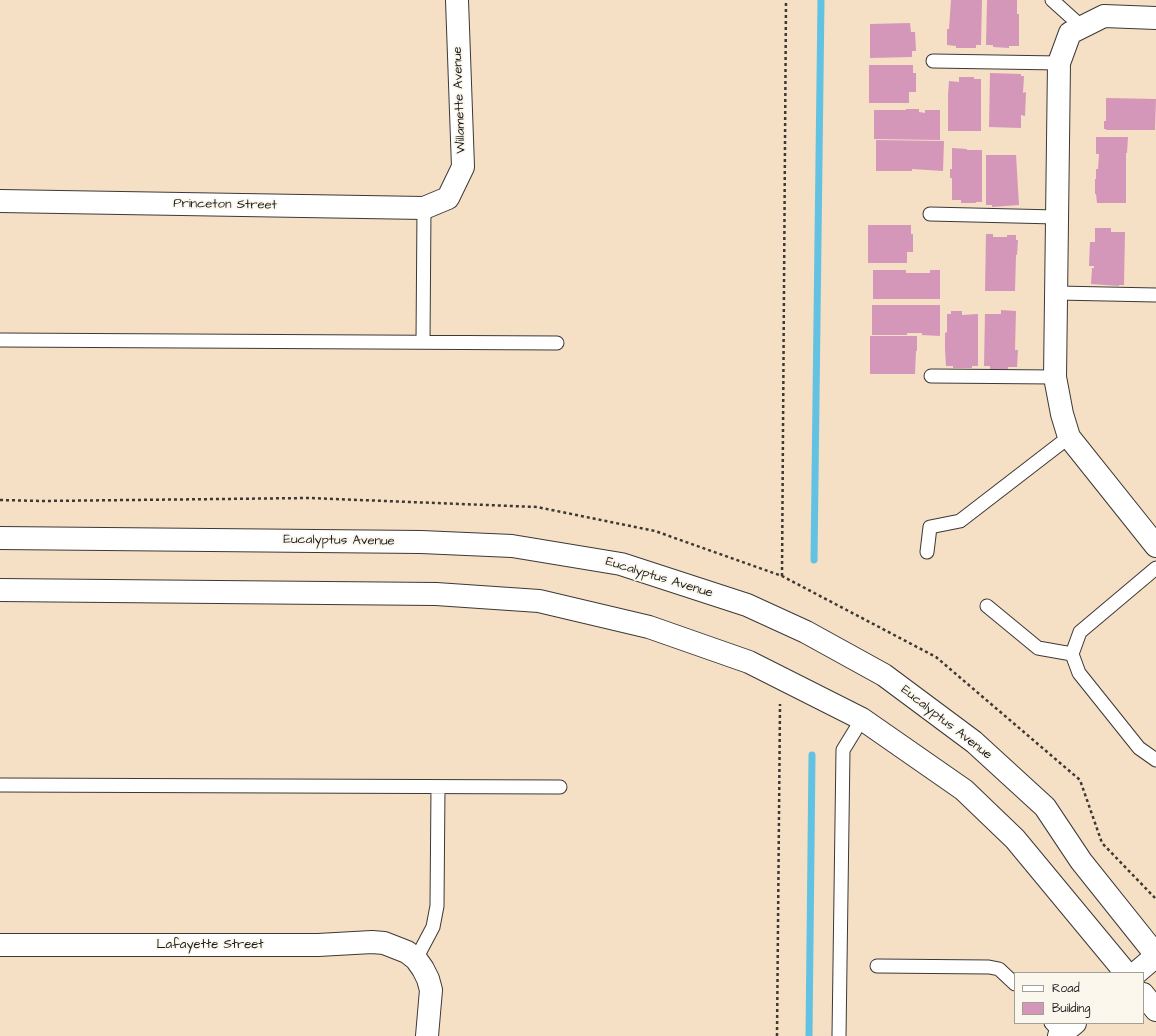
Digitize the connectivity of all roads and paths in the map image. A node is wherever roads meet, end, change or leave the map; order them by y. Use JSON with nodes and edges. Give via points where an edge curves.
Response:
{"nodes":[{"id":1,"x":457,"y":0,"type":"edge"},
{"id":2,"x":786,"y":0,"type":"edge"},
{"id":3,"x":1052,"y":0,"type":"edge"},
{"id":4,"x":1156,"y":18,"type":"edge"},
{"id":5,"x":1082,"y":27,"type":"junction"},
{"id":6,"x":933,"y":61,"type":"dead end"},
{"id":7,"x":1059,"y":63,"type":"junction"},
{"id":8,"x":448,"y":198,"type":"joint"},
{"id":9,"x":0,"y":201,"type":"edge"},
{"id":10,"x":424,"y":208,"type":"junction"},
{"id":11,"x":930,"y":214,"type":"dead end"},
{"id":12,"x":1056,"y":217,"type":"junction"},
{"id":13,"x":1057,"y":293,"type":"junction"},
{"id":14,"x":1156,"y":295,"type":"edge"},
{"id":15,"x":0,"y":340,"type":"edge"},
{"id":16,"x":423,"y":342,"type":"junction"},
{"id":17,"x":557,"y":343,"type":"dead end"},
{"id":18,"x":931,"y":376,"type":"dead end"},
{"id":19,"x":1055,"y":378,"type":"junction"},
{"id":20,"x":1069,"y":437,"type":"junction"},
{"id":21,"x":0,"y":500,"type":"edge"},
{"id":22,"x":0,"y":538,"type":"edge"},
{"id":23,"x":1156,"y":546,"type":"edge"},
{"id":24,"x":927,"y":552,"type":"dead end"},
{"id":25,"x":1156,"y":568,"type":"edge"},
{"id":26,"x":782,"y":576,"type":"junction"},
{"id":27,"x":0,"y":590,"type":"edge"},
{"id":28,"x":987,"y":606,"type":"dead end"},
{"id":29,"x":1072,"y":654,"type":"junction"},
{"id":30,"x":780,"y":704,"type":"dead end"},
{"id":31,"x":862,"y":719,"type":"junction"},
{"id":32,"x":1156,"y":760,"type":"edge"},
{"id":33,"x":0,"y":785,"type":"edge"},
{"id":34,"x":438,"y":787,"type":"junction"},
{"id":35,"x":560,"y":788,"type":"dead end"},
{"id":36,"x":1155,"y":898,"type":"dead end"},
{"id":37,"x":0,"y":945,"type":"edge"},
{"id":38,"x":1156,"y":956,"type":"edge"},
{"id":39,"x":416,"y":959,"type":"junction"},
{"id":40,"x":877,"y":966,"type":"dead end"},
{"id":41,"x":1125,"y":972,"type":"edge"},
{"id":42,"x":1137,"y":972,"type":"edge"},
{"id":43,"x":1014,"y":983,"type":"edge"},
{"id":44,"x":1144,"y":995,"type":"edge"},
{"id":45,"x":1156,"y":1010,"type":"edge"},
{"id":46,"x":427,"y":1036,"type":"edge"},
{"id":47,"x":777,"y":1036,"type":"edge"},
{"id":48,"x":839,"y":1036,"type":"edge"}],
"edges":[{"from":1,"to":8,"type":"street","name":"Willamette Avenue","via":[[463,167]]},
{"from":2,"to":26,"type":"path"},
{"from":3,"to":5,"type":"lane"},
{"from":4,"to":5,"type":"street","via":[[1104,16]]},
{"from":5,"to":7,"type":"street","via":[[1070,33]]},
{"from":6,"to":7,"type":"lane"},
{"from":7,"to":12,"type":"street"},
{"from":8,"to":10,"type":"street","name":"Princeton Street"},
{"from":9,"to":10,"type":"street","name":"Princeton Street"},
{"from":10,"to":16,"type":"lane"},
{"from":11,"to":12,"type":"lane"},
{"from":12,"to":13,"type":"street"},
{"from":13,"to":14,"type":"lane"},
{"from":13,"to":19,"type":"street"},
{"from":15,"to":16,"type":"lane"},
{"from":16,"to":17,"type":"lane"},
{"from":18,"to":19,"type":"lane"},
{"from":19,"to":20,"type":"street"},
{"from":20,"to":23,"type":"street"},
{"from":20,"to":24,"type":"lane","via":[[960,521],[930,527]]},
{"from":21,"to":26,"type":"path","via":[[309,498],[537,507],[655,531]]},
{"from":22,"to":38,"type":"street","name":"Eucalyptus Avenue","via":[[421,542],[512,546],[621,564],[747,605],[806,632],[884,676],[974,742],[1045,807],[1081,861]]},
{"from":25,"to":29,"type":"lane","via":[[1080,632]]},
{"from":26,"to":36,"type":"path","via":[[936,657],[1080,780],[1102,843]]},
{"from":27,"to":31,"type":"street","via":[[436,594],[540,601],[649,627],[749,662]]},
{"from":28,"to":29,"type":"lane","via":[[1038,648]]},
{"from":29,"to":32,"type":"lane","via":[[1079,673],[1139,748]]},
{"from":30,"to":47,"type":"path"},
{"from":31,"to":41,"type":"street","via":[[964,790],[1015,840]]},
{"from":31,"to":48,"type":"lane","via":[[843,750]]},
{"from":33,"to":34,"type":"lane"},
{"from":34,"to":35,"type":"lane"},
{"from":34,"to":39,"type":"lane","via":[[437,906],[433,927]]},
{"from":37,"to":39,"type":"street","name":"Lafayette Street","via":[[333,945],[372,942],[396,946]]},
{"from":38,"to":42,"type":"street"},
{"from":39,"to":46,"type":"street","via":[[431,990]]},
{"from":40,"to":43,"type":"lane","via":[[988,967],[999,969]]},
{"from":44,"to":45,"type":"street"}]}
